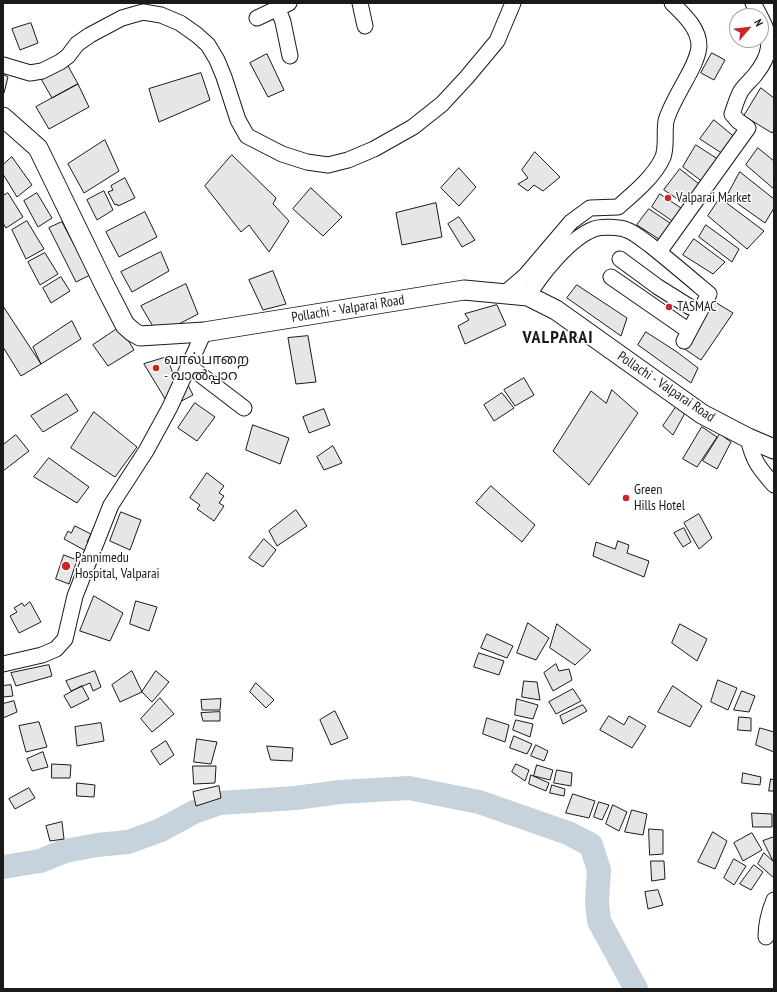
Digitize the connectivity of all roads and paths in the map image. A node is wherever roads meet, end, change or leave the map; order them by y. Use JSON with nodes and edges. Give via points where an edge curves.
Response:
{"nodes":[{"id":1,"x":360,"y":3,"type":"edge"},
{"id":2,"x":513,"y":3,"type":"edge"},
{"id":3,"x":672,"y":3,"type":"edge"},
{"id":4,"x":281,"y":4,"type":"edge"},
{"id":5,"x":257,"y":18,"type":"dead end"},
{"id":6,"x":365,"y":26,"type":"dead end"},
{"id":7,"x":769,"y":48,"type":"edge"},
{"id":8,"x":290,"y":56,"type":"dead end"},
{"id":9,"x":3,"y":65,"type":"edge"},
{"id":10,"x":3,"y":117,"type":"edge"},
{"id":11,"x":659,"y":252,"type":"junction"},
{"id":12,"x":620,"y":259,"type":"dead end"},
{"id":13,"x":611,"y":277,"type":"dead end"},
{"id":14,"x":504,"y":294,"type":"junction"},
{"id":15,"x":528,"y":296,"type":"junction"},
{"id":16,"x":690,"y":307,"type":"dead end"},
{"id":17,"x":204,"y":332,"type":"junction"},
{"id":18,"x":189,"y":366,"type":"junction"},
{"id":19,"x":244,"y":408,"type":"dead end"},
{"id":20,"x":748,"y":438,"type":"junction"},
{"id":21,"x":774,"y":449,"type":"edge"},
{"id":22,"x":774,"y":485,"type":"edge"},
{"id":23,"x":3,"y":664,"type":"edge"},
{"id":24,"x":774,"y":900,"type":"edge"},
{"id":25,"x":766,"y":937,"type":"dead end"}],
"edges":[{"from":1,"to":6,"type":"street"},
{"from":2,"to":9,"type":"street","via":[[498,41],[442,104],[413,128],[374,149],[328,165],[282,154],[247,136],[238,120],[217,60],[208,45],[180,23],[161,15],[143,12],[122,18],[90,35],[77,44],[68,56],[42,71],[30,73]]},
{"from":3,"to":14,"type":"street","via":[[689,20],[699,46],[666,121],[663,157],[650,177],[618,207],[590,208],[571,222],[525,276]]},
{"from":4,"to":5,"type":"street"},
{"from":4,"to":8,"type":"street"},
{"from":7,"to":11,"type":"street","via":[[767,57],[756,74],[741,91],[732,114],[748,128]]},
{"from":10,"to":17,"type":"main road","name":"Pollachi - Valparai Road","via":[[38,148],[125,325],[140,336]]},
{"from":11,"to":13,"type":"street","via":[[709,294],[689,330]]},
{"from":11,"to":15,"type":"street","via":[[627,230],[595,228],[566,248]]},
{"from":12,"to":16,"type":"street"},
{"from":14,"to":15,"type":"main road","name":"Pollachi - Valparai Road"},
{"from":14,"to":17,"type":"main road","name":"Pollachi - Valparai Road","via":[[464,290]]},
{"from":15,"to":20,"type":"main road","name":"Pollachi - Valparai Road","via":[[556,310],[702,414]]},
{"from":17,"to":18,"type":"street"},
{"from":18,"to":19,"type":"street"},
{"from":18,"to":23,"type":"street","via":[[146,451],[111,505],[75,596],[65,639],[56,649],[42,655]]},
{"from":20,"to":21,"type":"main road","name":"Pollachi - Valparai Road"},
{"from":20,"to":22,"type":"street","via":[[751,454],[760,470]]},
{"from":24,"to":25,"type":"street","via":[[766,925]]}]}
